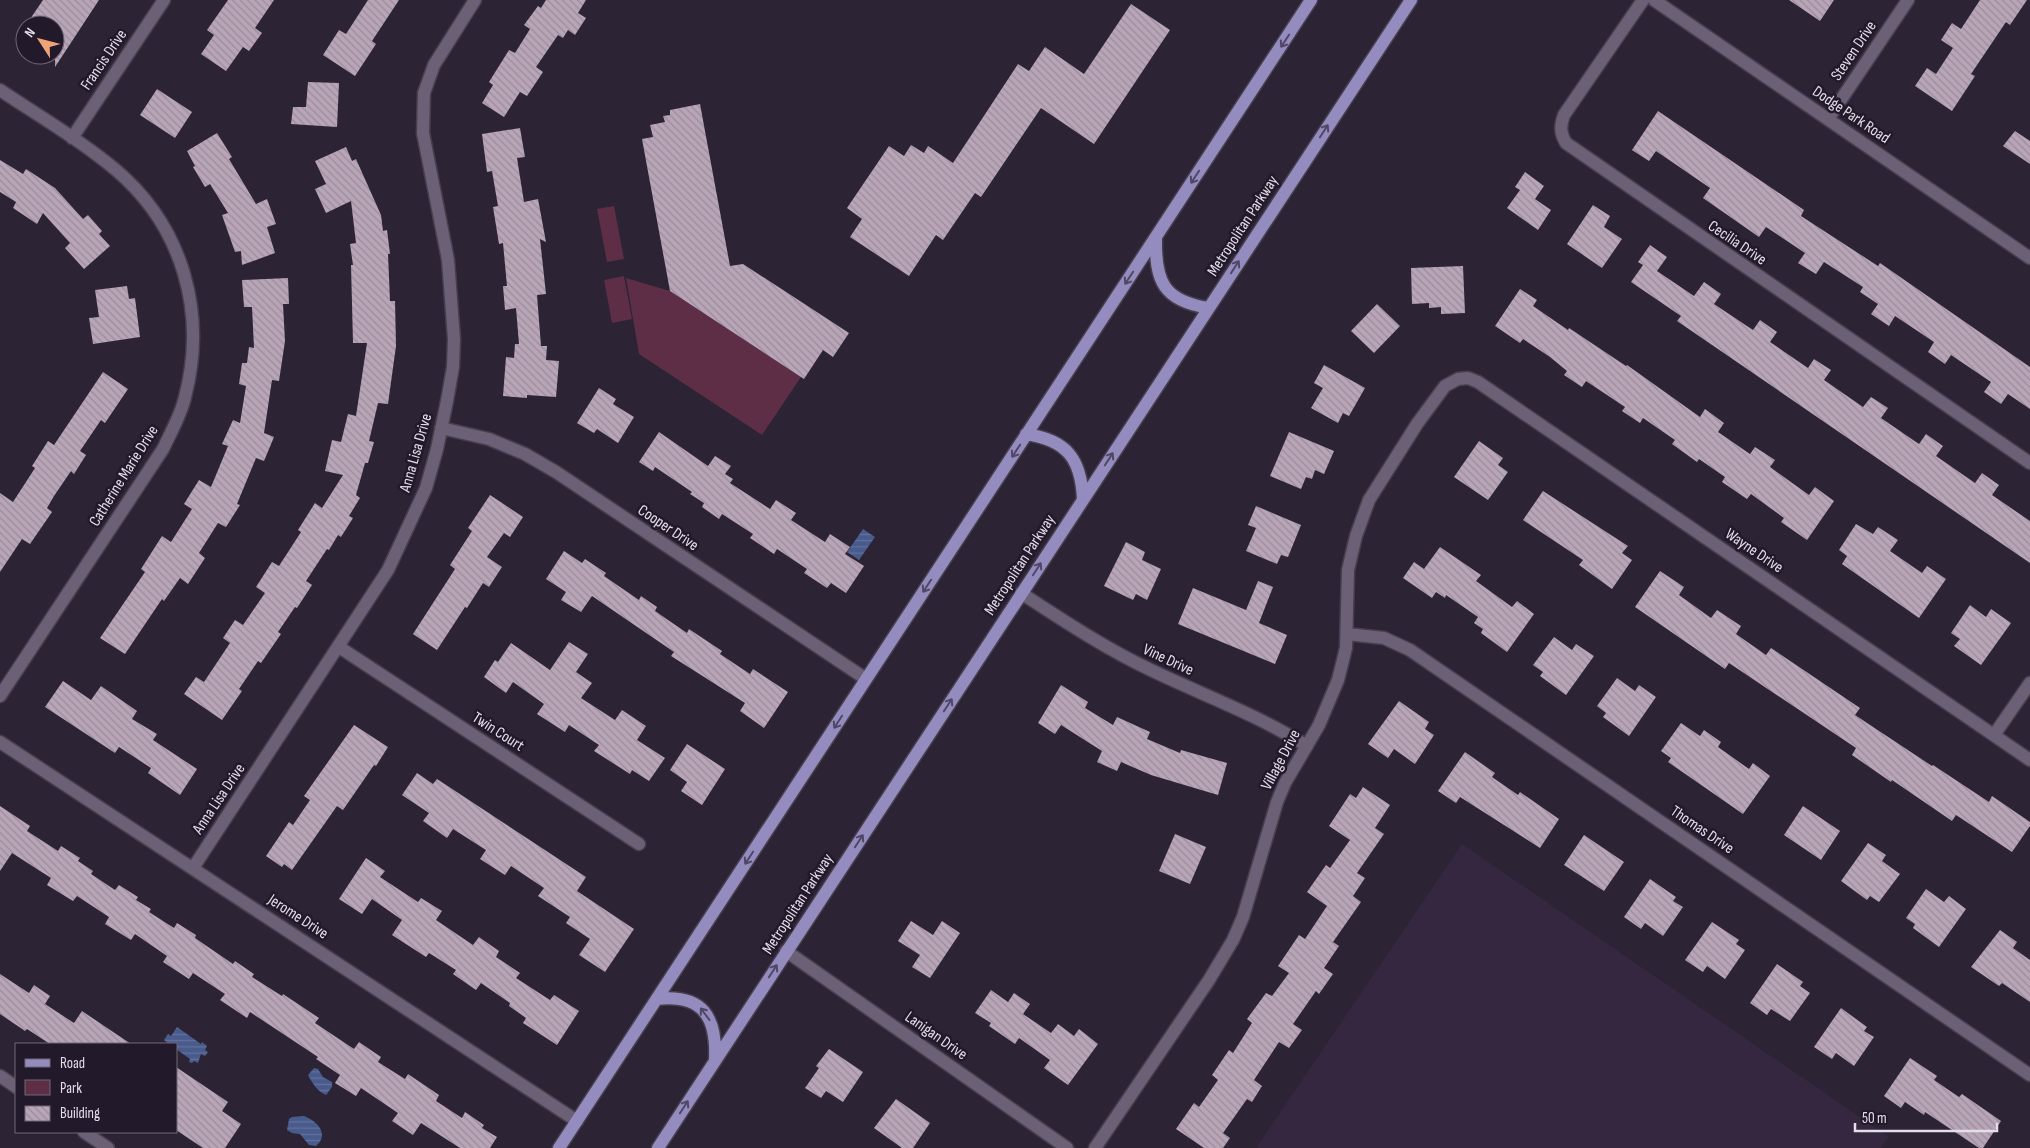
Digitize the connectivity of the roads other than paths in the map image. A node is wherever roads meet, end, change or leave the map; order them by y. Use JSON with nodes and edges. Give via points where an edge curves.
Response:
{"nodes":[{"id":1,"x":164,"y":0,"type":"edge"},
{"id":2,"x":475,"y":0,"type":"edge"},
{"id":3,"x":1311,"y":0,"type":"edge"},
{"id":4,"x":1411,"y":0,"type":"edge"},
{"id":5,"x":1644,"y":0,"type":"edge"},
{"id":6,"x":1654,"y":0,"type":"edge"},
{"id":7,"x":1908,"y":0,"type":"edge"},
{"id":8,"x":0,"y":90,"type":"edge"},
{"id":9,"x":1828,"y":119,"type":"junction"},
{"id":10,"x":72,"y":138,"type":"junction"},
{"id":11,"x":1156,"y":238,"type":"junction"},
{"id":12,"x":2030,"y":258,"type":"edge"},
{"id":13,"x":1208,"y":308,"type":"junction"},
{"id":14,"x":1458,"y":379,"type":"joint"},
{"id":15,"x":442,"y":428,"type":"junction"},
{"id":16,"x":1026,"y":434,"type":"junction"},
{"id":17,"x":2030,"y":464,"type":"edge"},
{"id":18,"x":1083,"y":499,"type":"junction"},
{"id":19,"x":1021,"y":593,"type":"junction"},
{"id":20,"x":1347,"y":634,"type":"junction"},
{"id":21,"x":339,"y":647,"type":"junction"},
{"id":22,"x":866,"y":679,"type":"junction"},
{"id":23,"x":2030,"y":683,"type":"edge"},
{"id":24,"x":0,"y":696,"type":"edge"},
{"id":25,"x":1994,"y":735,"type":"junction"},
{"id":26,"x":0,"y":742,"type":"edge"},
{"id":27,"x":1307,"y":746,"type":"junction"},
{"id":28,"x":2030,"y":760,"type":"edge"},
{"id":29,"x":638,"y":844,"type":"dead end"},
{"id":30,"x":193,"y":868,"type":"junction"},
{"id":31,"x":786,"y":951,"type":"junction"},
{"id":32,"x":656,"y":999,"type":"junction"},
{"id":33,"x":715,"y":1060,"type":"junction"},
{"id":34,"x":2030,"y":1075,"type":"edge"},
{"id":35,"x":0,"y":1076,"type":"edge"},
{"id":36,"x":15,"y":1086,"type":"edge"},
{"id":37,"x":577,"y":1121,"type":"junction"},
{"id":38,"x":86,"y":1133,"type":"edge"},
{"id":39,"x":108,"y":1148,"type":"edge"},
{"id":40,"x":559,"y":1148,"type":"edge"},
{"id":41,"x":658,"y":1148,"type":"edge"},
{"id":42,"x":1067,"y":1148,"type":"edge"},
{"id":43,"x":1095,"y":1148,"type":"edge"}],
"edges":[{"from":1,"to":10,"type":"street","name":"Francis Drive"},
{"from":2,"to":15,"type":"street","name":"Anna Lisa Drive","via":[[434,65],[424,93],[423,133],[448,260],[452,305],[453,368]]},
{"from":3,"to":11,"type":"main road","one_way":true},
{"from":13,"to":4,"type":"main road","name":"Metropolitan Parkway","one_way":true},
{"from":5,"to":17,"type":"street","name":"Cecilia Drive","via":[[1564,115],[1561,125],[1566,143]]},
{"from":6,"to":9,"type":"street","name":"Dodge Park Road"},
{"from":7,"to":9,"type":"street","name":"Steven Drive"},
{"from":8,"to":10,"type":"street","name":"Catherine Marie Drive"},
{"from":9,"to":12,"type":"street","name":"Dodge Park Road"},
{"from":10,"to":24,"type":"street","name":"Catherine Marie Drive","via":[[116,170],[136,190],[168,234],[186,276],[191,300],[194,336],[191,372],[185,398],[163,449]]},
{"from":11,"to":13,"type":"main road","via":[[1157,268],[1167,291],[1184,302]]},
{"from":11,"to":16,"type":"main road","one_way":true},
{"from":18,"to":13,"type":"main road","name":"Metropolitan Parkway","one_way":true},
{"from":14,"to":20,"type":"street","name":"Village Drive","via":[[1444,388],[1369,500],[1348,570]]},
{"from":14,"to":25,"type":"street","name":"Wayne Drive","via":[[1478,382]]},
{"from":15,"to":21,"type":"street","name":"Anna Lisa Drive","via":[[426,488],[402,543]]},
{"from":15,"to":22,"type":"street","name":"Cooper Drive","via":[[490,439],[556,472]]},
{"from":16,"to":18,"type":"main road","via":[[1051,440],[1070,453],[1082,480]]},
{"from":16,"to":22,"type":"main road","one_way":true},
{"from":19,"to":18,"type":"main road","name":"Metropolitan Parkway","one_way":true},
{"from":19,"to":27,"type":"street","name":"Vine Drive","via":[[1120,655],[1266,721]]},
{"from":31,"to":19,"type":"main road","name":"Metropolitan Parkway","one_way":true},
{"from":20,"to":27,"type":"street","name":"Village Drive","via":[[1338,680]]},
{"from":20,"to":34,"type":"street","name":"Thomas Drive","via":[[1384,638],[1410,650]]},
{"from":21,"to":29,"type":"street","name":"Twin Court"},
{"from":21,"to":30,"type":"street","name":"Anna Lisa Drive"},
{"from":22,"to":32,"type":"main road","one_way":true},
{"from":23,"to":25,"type":"street"},
{"from":25,"to":28,"type":"street","name":"Wayne Drive"},
{"from":26,"to":30,"type":"street","name":"Jerome Drive"},
{"from":27,"to":43,"type":"street","name":"Village Drive","via":[[1277,802],[1251,893],[1233,940]]},
{"from":30,"to":37,"type":"street","name":"Jerome Drive"},
{"from":33,"to":31,"type":"main road","name":"Metropolitan Parkway","one_way":true},
{"from":31,"to":42,"type":"street","name":"Lanigan Drive"},
{"from":33,"to":32,"type":"main road","one_way":true,"via":[[713,1029],[702,1010],[685,999]]},
{"from":32,"to":37,"type":"main road"},
{"from":41,"to":33,"type":"main road","name":"Metropolitan Parkway","one_way":true},
{"from":35,"to":36,"type":"street"},
{"from":37,"to":40,"type":"main road"},
{"from":38,"to":39,"type":"street"}]}
